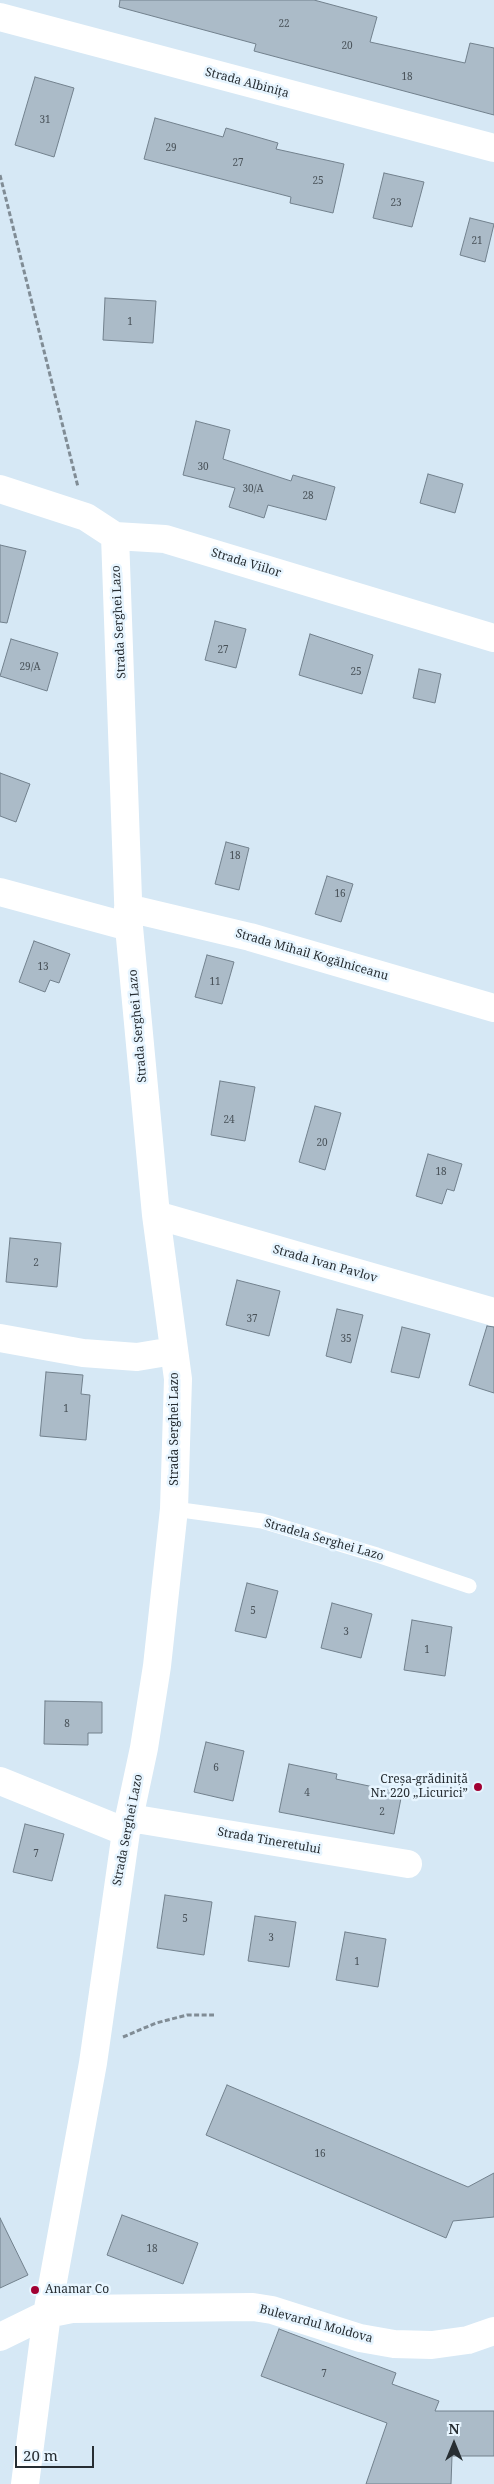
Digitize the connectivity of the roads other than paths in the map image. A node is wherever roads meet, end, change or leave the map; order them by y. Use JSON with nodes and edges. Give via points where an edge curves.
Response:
{"nodes":[{"id":1,"x":0,"y":17,"type":"edge"},
{"id":2,"x":494,"y":148,"type":"edge"},
{"id":3,"x":0,"y":489,"type":"edge"},
{"id":4,"x":115,"y":536,"type":"junction"},
{"id":5,"x":494,"y":638,"type":"edge"},
{"id":6,"x":0,"y":892,"type":"edge"},
{"id":7,"x":129,"y":917,"type":"junction"},
{"id":8,"x":494,"y":1008,"type":"edge"},
{"id":9,"x":156,"y":1215,"type":"junction"},
{"id":10,"x":494,"y":1312,"type":"edge"},
{"id":11,"x":0,"y":1338,"type":"edge"},
{"id":12,"x":173,"y":1351,"type":"junction"},
{"id":13,"x":174,"y":1509,"type":"junction"},
{"id":14,"x":469,"y":1586,"type":"dead end"},
{"id":15,"x":0,"y":1782,"type":"edge"},
{"id":16,"x":128,"y":1825,"type":"junction"},
{"id":17,"x":408,"y":1864,"type":"dead end"},
{"id":18,"x":47,"y":2314,"type":"junction"},
{"id":19,"x":494,"y":2332,"type":"edge"},
{"id":20,"x":0,"y":2337,"type":"edge"},
{"id":21,"x":25,"y":2484,"type":"edge"}],
"edges":[{"from":1,"to":2,"type":"street","name":"Strada Albinița"},
{"from":3,"to":4,"type":"street","name":"Strada Viilor","via":[[86,517]]},
{"from":4,"to":5,"type":"street","name":"Strada Viilor","via":[[165,539]]},
{"from":4,"to":7,"type":"street","name":"Strada Serghei Lazo"},
{"from":6,"to":7,"type":"street","name":"Strada Mihail Kogălniceanu"},
{"from":7,"to":8,"type":"street","name":"Strada Mihail Kogălniceanu","via":[[250,937]]},
{"from":7,"to":9,"type":"street","name":"Strada Serghei Lazo"},
{"from":9,"to":10,"type":"street","name":"Strada Ivan Pavlov"},
{"from":9,"to":12,"type":"street","name":"Strada Serghei Lazo"},
{"from":11,"to":12,"type":"street","via":[[83,1353],[137,1356]]},
{"from":12,"to":13,"type":"street","name":"Strada Serghei Lazo","via":[[178,1379]]},
{"from":13,"to":14,"type":"lane","name":"Stradela Serghei Lazo","via":[[262,1521]]},
{"from":13,"to":16,"type":"street","name":"Strada Serghei Lazo","via":[[157,1666]]},
{"from":15,"to":16,"type":"street","name":"Strada Tineretului"},
{"from":16,"to":17,"type":"street","name":"Strada Tineretului"},
{"from":16,"to":18,"type":"street","name":"Strada Serghei Lazo","via":[[96,2049]]},
{"from":18,"to":19,"type":"street","name":"Bulevardul Moldova","via":[[72,2309],[253,2307],[360,2338],[394,2344],[432,2345]]},
{"from":18,"to":20,"type":"street"},
{"from":18,"to":21,"type":"street","name":"Strada Serghei Lazo"}]}
